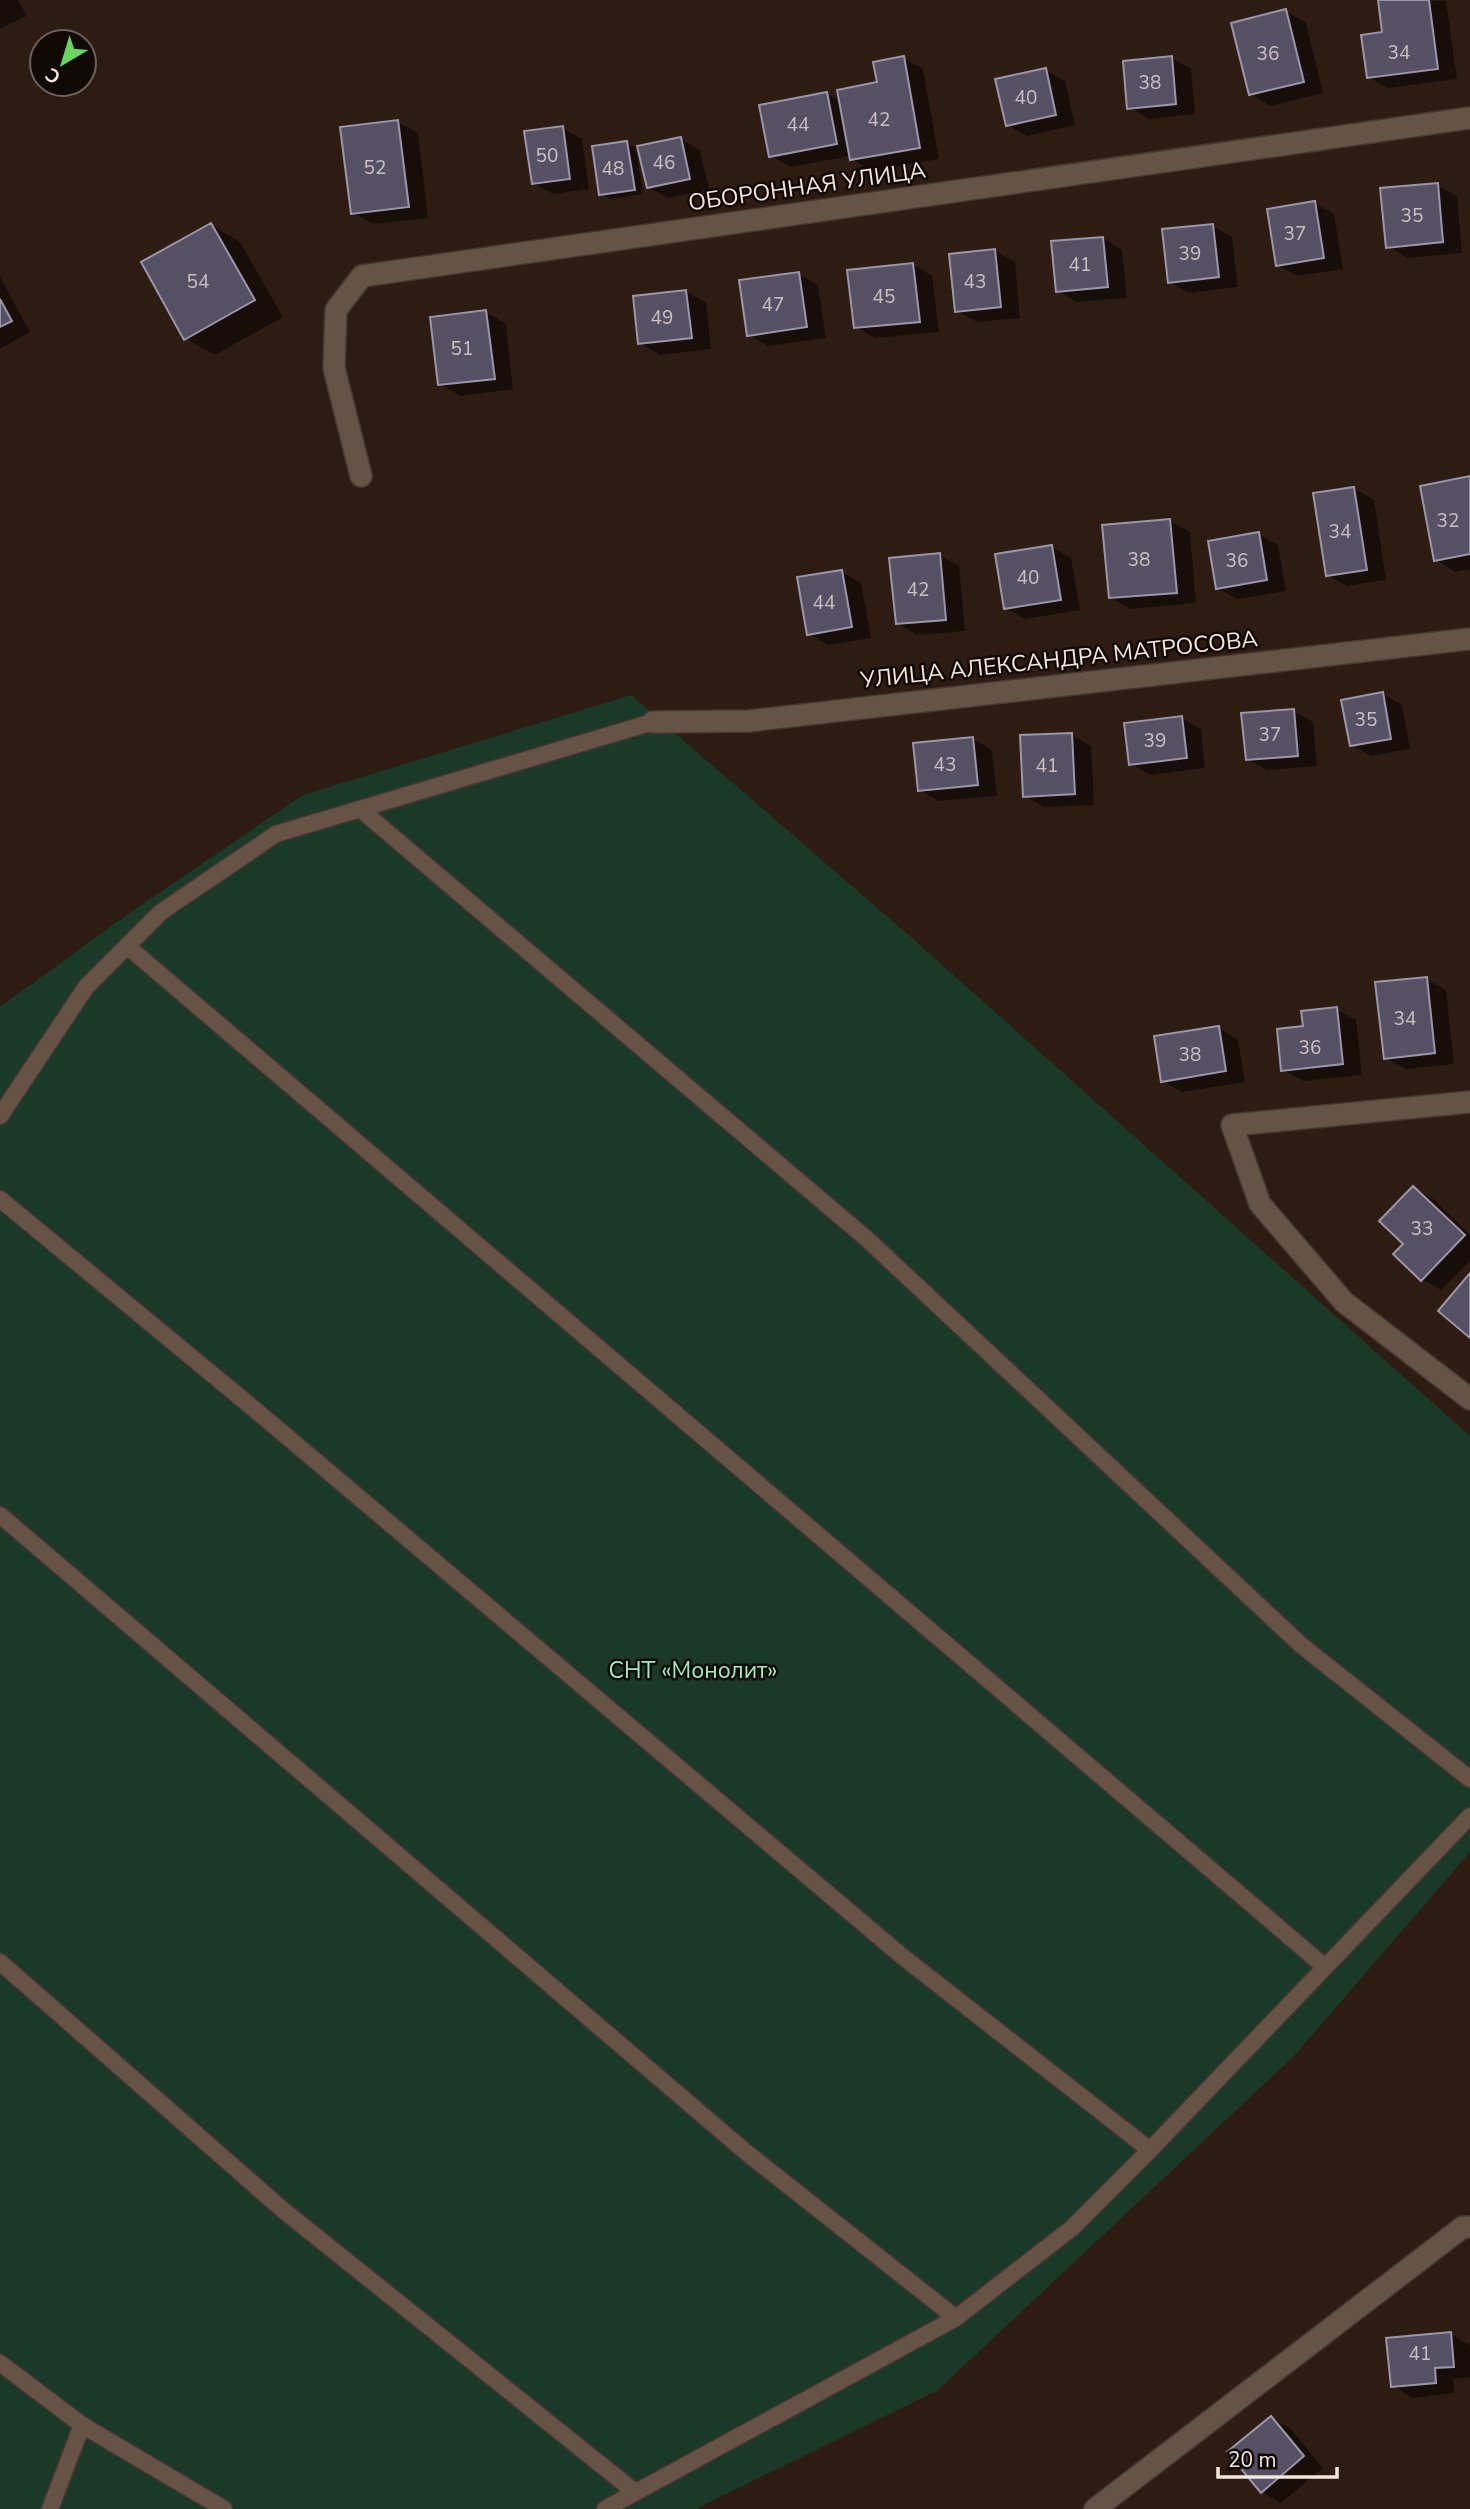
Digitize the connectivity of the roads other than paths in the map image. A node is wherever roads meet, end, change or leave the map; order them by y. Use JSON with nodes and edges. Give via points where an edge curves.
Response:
{"nodes":[{"id":1,"x":1470,"y":118,"type":"edge"},
{"id":2,"x":361,"y":476,"type":"dead end"},
{"id":3,"x":1470,"y":639,"type":"edge"},
{"id":4,"x":653,"y":722,"type":"joint"},
{"id":5,"x":360,"y":810,"type":"junction"},
{"id":6,"x":127,"y":946,"type":"junction"},
{"id":7,"x":1470,"y":1102,"type":"edge"},
{"id":8,"x":0,"y":1116,"type":"edge"},
{"id":9,"x":0,"y":1199,"type":"edge"},
{"id":10,"x":1470,"y":1399,"type":"edge"},
{"id":11,"x":0,"y":1515,"type":"edge"},
{"id":12,"x":1470,"y":1779,"type":"edge"},
{"id":13,"x":1470,"y":1816,"type":"edge"},
{"id":14,"x":0,"y":1962,"type":"edge"},
{"id":15,"x":1325,"y":1967,"type":"junction"},
{"id":16,"x":1150,"y":2150,"type":"junction"},
{"id":17,"x":1467,"y":2227,"type":"edge"},
{"id":18,"x":956,"y":2318,"type":"junction"},
{"id":19,"x":0,"y":2363,"type":"edge"},
{"id":20,"x":82,"y":2425,"type":"junction"},
{"id":21,"x":635,"y":2492,"type":"junction"},
{"id":22,"x":50,"y":2509,"type":"edge"},
{"id":23,"x":223,"y":2509,"type":"edge"},
{"id":24,"x":605,"y":2509,"type":"edge"},
{"id":25,"x":1095,"y":2509,"type":"edge"}],
"edges":[{"from":1,"to":2,"type":"street","name":"ОБОРОННАЯ УЛИЦА","via":[[362,276],[336,310],[334,368]]},
{"from":3,"to":4,"type":"street","name":"УЛИЦА АЛЕКСАНДРА МАТРОСОВА","via":[[749,721]]},
{"from":4,"to":5,"type":"lane"},
{"from":5,"to":6,"type":"lane","via":[[276,834],[160,912]]},
{"from":5,"to":12,"type":"lane","via":[[867,1239],[1301,1645]]},
{"from":6,"to":8,"type":"lane","via":[[86,987]]},
{"from":6,"to":15,"type":"lane"},
{"from":7,"to":10,"type":"street","via":[[1232,1125],[1260,1204],[1344,1302]]},
{"from":9,"to":16,"type":"lane","via":[[903,1957]]},
{"from":11,"to":18,"type":"lane","via":[[747,2153]]},
{"from":13,"to":15,"type":"lane"},
{"from":14,"to":21,"type":"lane","via":[[283,2210]]},
{"from":15,"to":16,"type":"lane"},
{"from":16,"to":18,"type":"lane","via":[[1072,2228]]},
{"from":17,"to":25,"type":"street"},
{"from":18,"to":21,"type":"lane"},
{"from":19,"to":20,"type":"lane"},
{"from":20,"to":22,"type":"lane"},
{"from":20,"to":23,"type":"lane"},
{"from":21,"to":24,"type":"lane"}]}
